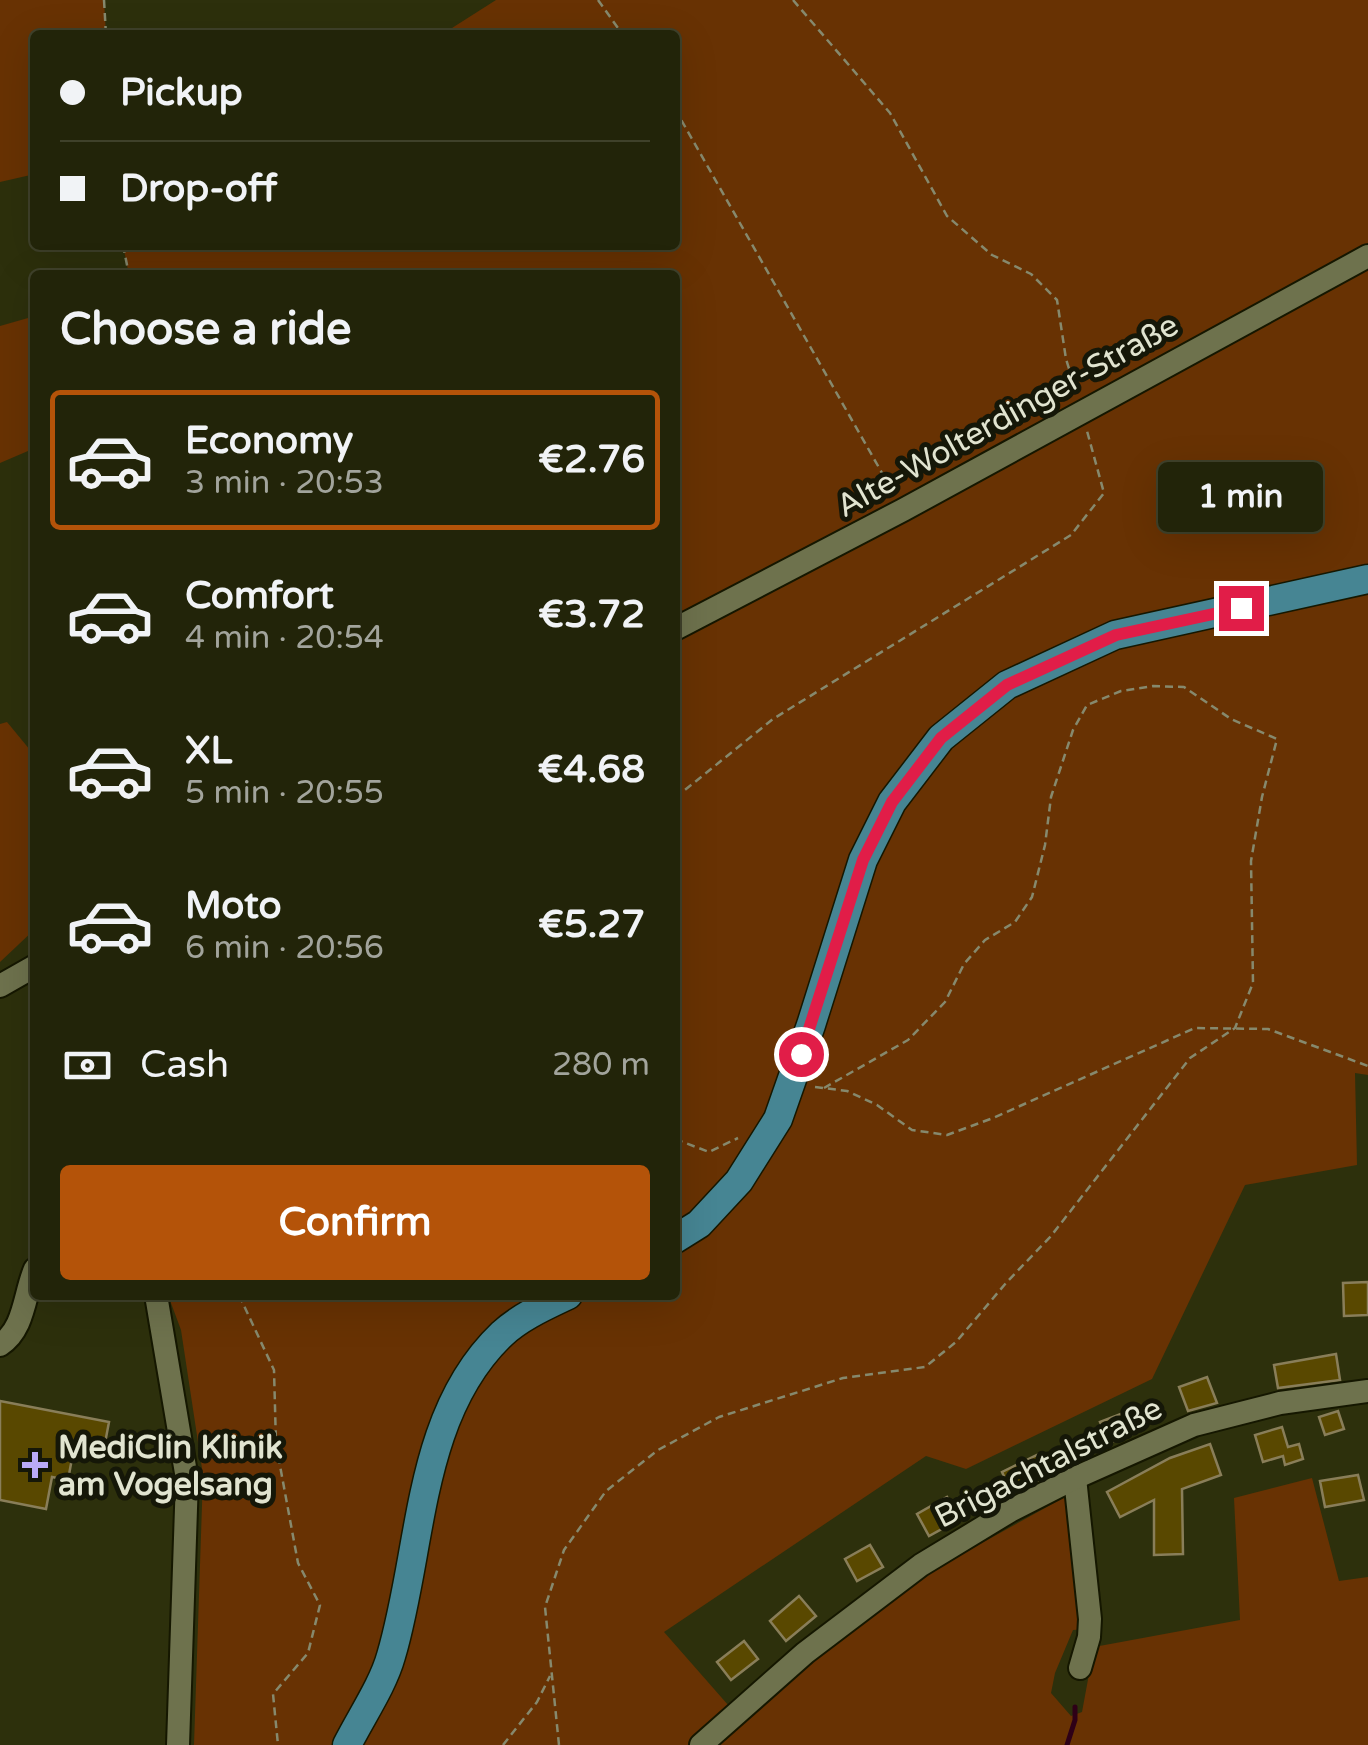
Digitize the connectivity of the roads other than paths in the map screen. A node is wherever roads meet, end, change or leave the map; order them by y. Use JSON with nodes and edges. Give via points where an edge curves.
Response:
{"nodes":[{"id":1,"x":1368,"y":256,"type":"edge"},
{"id":2,"x":1368,"y":579,"type":"edge"},
{"id":3,"x":680,"y":626,"type":"edge"},
{"id":4,"x":30,"y":969,"type":"edge"},
{"id":5,"x":0,"y":986,"type":"edge"},
{"id":6,"x":680,"y":1235,"type":"edge"},
{"id":7,"x":30,"y":1286,"type":"edge"},
{"id":8,"x":157,"y":1300,"type":"edge"},
{"id":9,"x":527,"y":1304,"type":"edge"},
{"id":10,"x":0,"y":1346,"type":"edge"},
{"id":11,"x":1368,"y":1391,"type":"edge"},
{"id":12,"x":1075,"y":1478,"type":"junction"},
{"id":13,"x":1080,"y":1668,"type":"dead end"},
{"id":14,"x":178,"y":1745,"type":"edge"},
{"id":15,"x":347,"y":1745,"type":"edge"},
{"id":16,"x":701,"y":1745,"type":"edge"}],
"edges":[{"from":1,"to":3,"type":"street","name":"Alte-Wolterdinger-Straße"},
{"from":2,"to":6,"type":"main road","via":[[1116,635],[1007,685],[941,738],[892,802],[863,860],[778,1120],[739,1181]]},
{"from":4,"to":5,"type":"street"},
{"from":7,"to":10,"type":"street","via":[[20,1319]]},
{"from":8,"to":14,"type":"street","via":[[188,1479]]},
{"from":9,"to":15,"type":"main road","via":[[472,1369],[445,1419],[390,1660]]},
{"from":11,"to":12,"type":"street","name":"Brigachtalstraße","via":[[1280,1403],[1194,1425]]},
{"from":12,"to":13,"type":"street","via":[[1090,1619]]},
{"from":12,"to":16,"type":"street","name":"Brigachtalstraße","via":[[920,1564]]}]}
